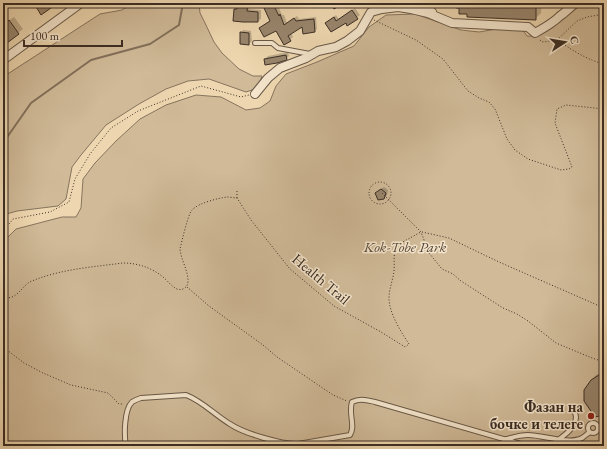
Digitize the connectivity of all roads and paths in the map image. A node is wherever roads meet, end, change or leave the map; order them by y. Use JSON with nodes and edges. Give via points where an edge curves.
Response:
{"nodes":[{"id":1,"x":82,"y":3,"type":"edge"},
{"id":2,"x":420,"y":3,"type":"edge"},
{"id":3,"x":571,"y":4,"type":"edge"},
{"id":4,"x":604,"y":14,"type":"edge"},
{"id":5,"x":436,"y":17,"type":"junction"},
{"id":6,"x":368,"y":18,"type":"junction"},
{"id":7,"x":535,"y":33,"type":"junction"},
{"id":8,"x":557,"y":40,"type":"junction"},
{"id":9,"x":255,"y":43,"type":"dead end"},
{"id":10,"x":312,"y":54,"type":"junction"},
{"id":11,"x":3,"y":60,"type":"edge"},
{"id":12,"x":604,"y":64,"type":"edge"},
{"id":13,"x":255,"y":94,"type":"joint"},
{"id":14,"x":604,"y":109,"type":"edge"},
{"id":15,"x":237,"y":189,"type":"dead end"},
{"id":16,"x":382,"y":193,"type":"dead end"},
{"id":17,"x":237,"y":198,"type":"junction"},
{"id":18,"x":390,"y":200,"type":"junction"},
{"id":19,"x":3,"y":229,"type":"edge"},
{"id":20,"x":421,"y":232,"type":"junction"},
{"id":21,"x":186,"y":287,"type":"junction"},
{"id":22,"x":3,"y":298,"type":"edge"},
{"id":23,"x":604,"y":308,"type":"edge"},
{"id":24,"x":3,"y":345,"type":"edge"},
{"id":25,"x":604,"y":362,"type":"edge"},
{"id":26,"x":352,"y":402,"type":"junction"},
{"id":27,"x":131,"y":403,"type":"junction"},
{"id":28,"x":572,"y":408,"type":"dead end"},
{"id":29,"x":590,"y":432,"type":"dead end"},
{"id":30,"x":506,"y":440,"type":"junction"},
{"id":31,"x":558,"y":440,"type":"junction"},
{"id":32,"x":315,"y":441,"type":"junction"},
{"id":33,"x":126,"y":446,"type":"edge"},
{"id":34,"x":313,"y":446,"type":"edge"},
{"id":35,"x":528,"y":446,"type":"edge"}],
"edges":[{"from":1,"to":11,"type":"street"},
{"from":2,"to":5,"type":"street"},
{"from":3,"to":7,"type":"street","via":[[555,20]]},
{"from":4,"to":8,"type":"path","via":[[577,21]]},
{"from":5,"to":6,"type":"street","via":[[398,7],[371,12]]},
{"from":5,"to":7,"type":"street","via":[[452,23],[528,28]]},
{"from":6,"to":10,"type":"street","via":[[360,31],[347,40],[336,47]]},
{"from":6,"to":14,"type":"path","via":[[416,40],[443,59],[468,91],[489,102],[495,109],[507,138],[515,150],[528,159],[561,170],[569,169],[572,167],[555,123],[557,109],[566,105]]},
{"from":7,"to":8,"type":"path","via":[[543,42]]},
{"from":8,"to":12,"type":"path"},
{"from":9,"to":10,"type":"lane","via":[[272,43],[278,48]]},
{"from":10,"to":13,"type":"street","via":[[280,68]]},
{"from":13,"to":19,"type":"path","via":[[241,97],[202,86],[138,111],[111,128],[90,154],[75,178],[69,202],[50,212],[13,219]]},
{"from":15,"to":17,"type":"path"},
{"from":16,"to":18,"type":"path"},
{"from":17,"to":20,"type":"path","name":"Health Trail","via":[[290,269],[334,306],[405,347],[410,344],[402,333],[389,297],[394,272],[394,253],[399,244]]},
{"from":17,"to":21,"type":"path","via":[[227,197],[201,204],[189,214],[180,249],[187,274]]},
{"from":18,"to":18,"type":"path","via":[[391,188],[388,185],[377,182],[373,184],[369,195],[373,202],[384,204]]},
{"from":18,"to":20,"type":"path"},
{"from":20,"to":23,"type":"path","via":[[449,238]]},
{"from":20,"to":25,"type":"path","via":[[429,252],[442,269],[502,308],[528,321],[556,342]]},
{"from":21,"to":22,"type":"path","via":[[178,289],[147,268],[124,263],[74,269],[48,276],[26,284],[14,296]]},
{"from":21,"to":26,"type":"path","via":[[277,357],[332,395]]},
{"from":24,"to":27,"type":"path","via":[[24,363],[43,373],[71,385],[108,393],[119,404]]},
{"from":26,"to":30,"type":"lane","via":[[366,400]]},
{"from":26,"to":32,"type":"lane","via":[[350,408],[353,430],[350,435]]},
{"from":27,"to":32,"type":"lane","via":[[141,398],[186,395],[231,425],[265,438],[293,444]]},
{"from":27,"to":33,"type":"lane","via":[[125,426]]},
{"from":28,"to":31,"type":"lane","via":[[576,420],[565,436]]},
{"from":29,"to":31,"type":"lane","via":[[575,440]]},
{"from":30,"to":31,"type":"lane","via":[[529,435]]},
{"from":30,"to":35,"type":"lane"},
{"from":32,"to":34,"type":"lane"}]}
